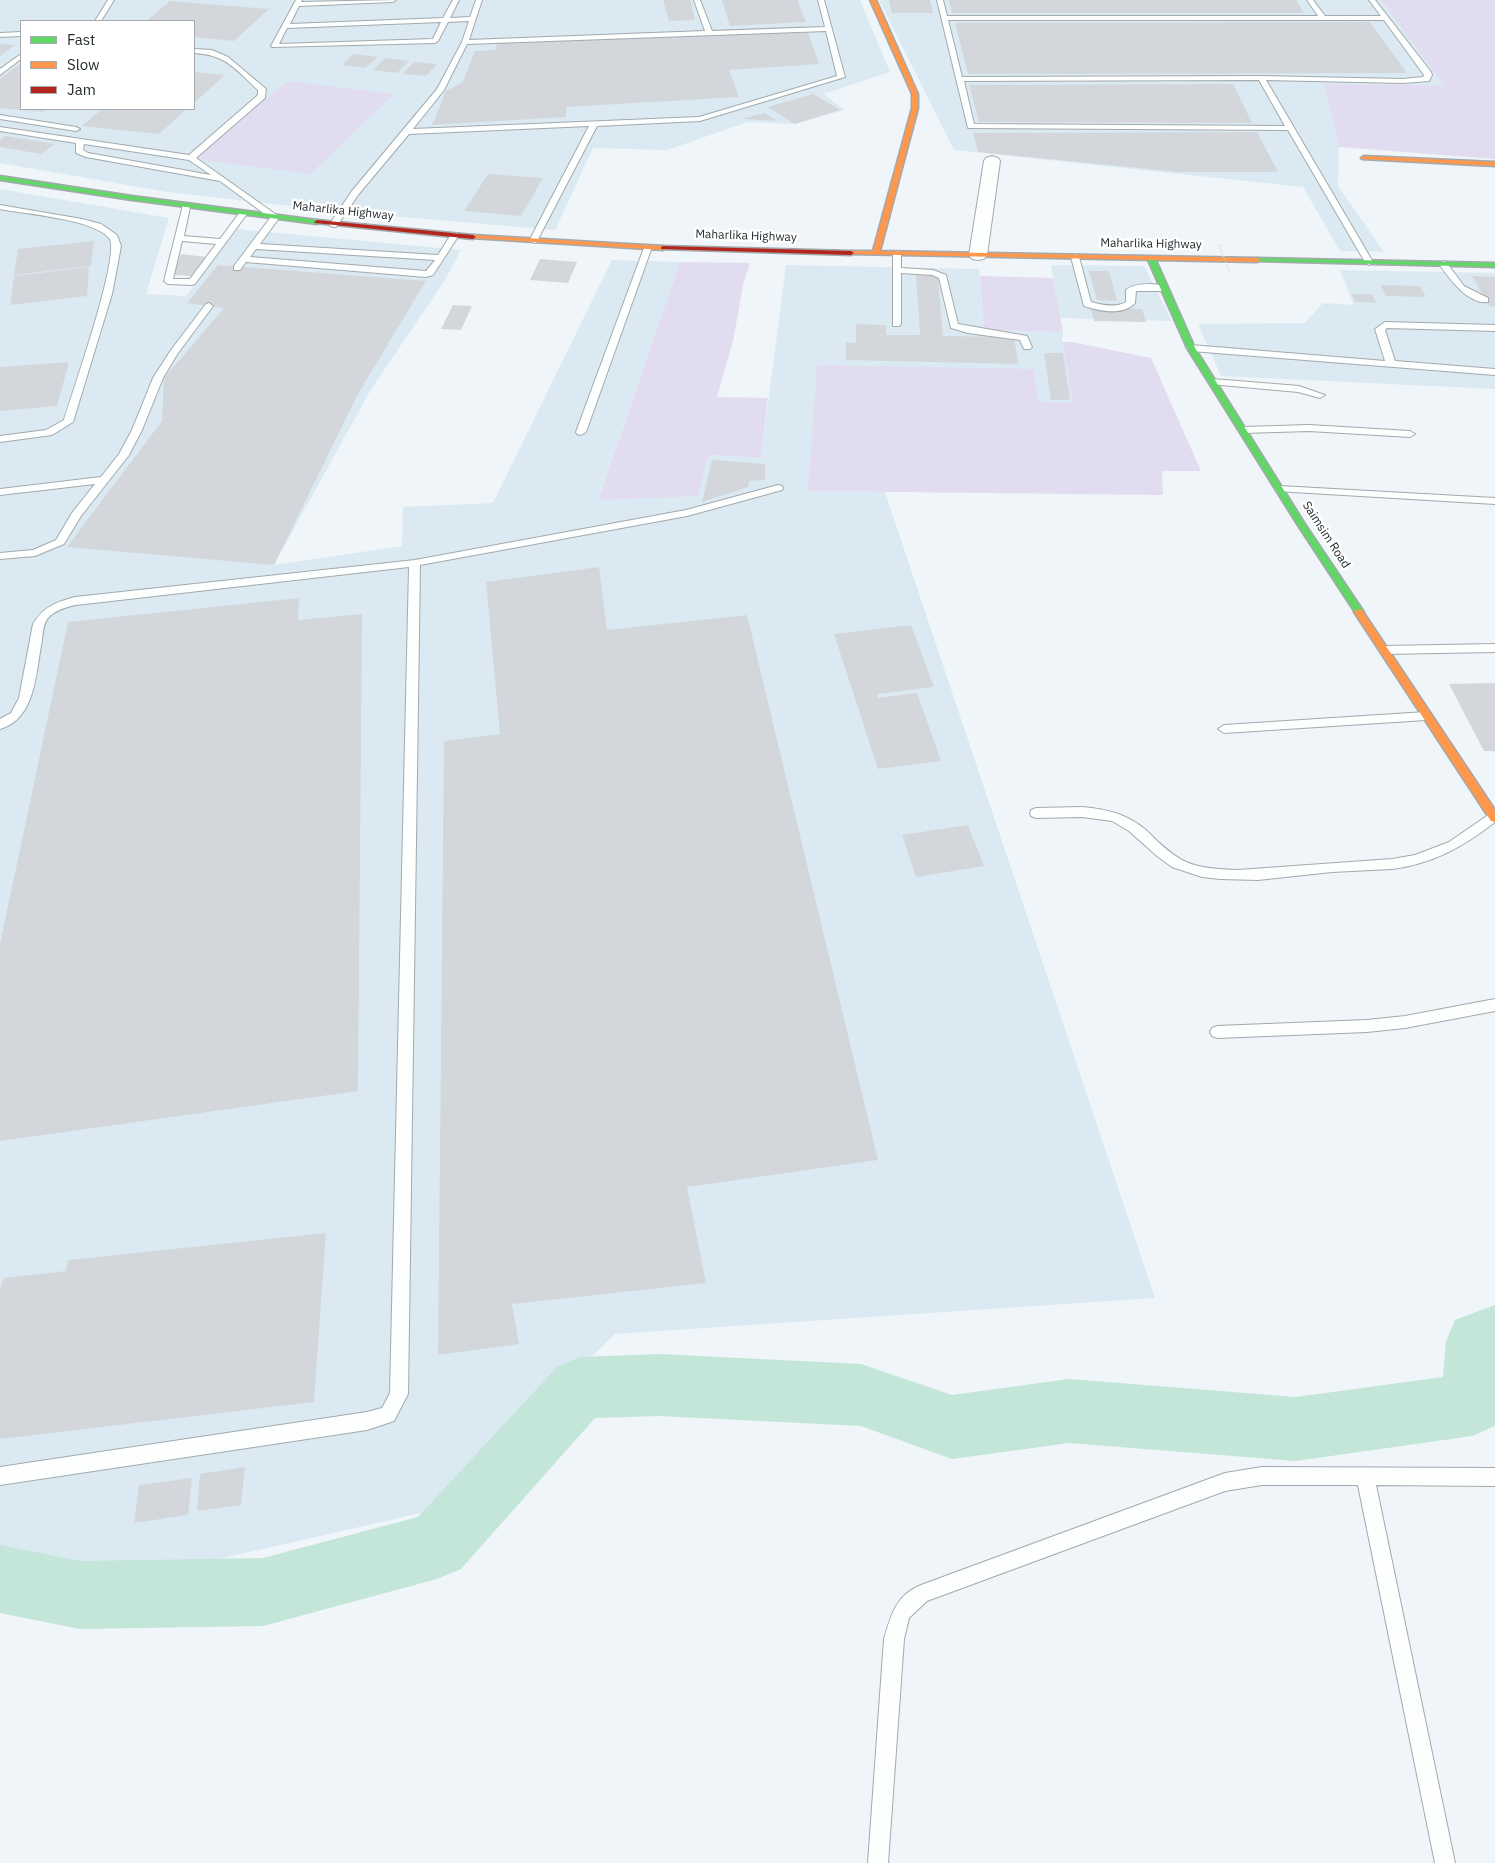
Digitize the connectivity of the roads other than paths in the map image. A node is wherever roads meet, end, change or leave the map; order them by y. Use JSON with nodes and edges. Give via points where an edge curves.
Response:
{"nodes":[{"id":1,"x":111,"y":0,"type":"edge"},
{"id":2,"x":393,"y":0,"type":"edge"},
{"id":3,"x":456,"y":0,"type":"edge"},
{"id":4,"x":479,"y":0,"type":"edge"},
{"id":5,"x":697,"y":0,"type":"edge"},
{"id":6,"x":821,"y":0,"type":"edge"},
{"id":7,"x":873,"y":0,"type":"edge"},
{"id":8,"x":940,"y":0,"type":"edge"},
{"id":9,"x":1310,"y":0,"type":"edge"},
{"id":10,"x":1372,"y":0,"type":"edge"},
{"id":11,"x":298,"y":2,"type":"edge"},
{"id":12,"x":944,"y":18,"type":"junction"},
{"id":13,"x":1323,"y":18,"type":"junction"},
{"id":14,"x":1386,"y":18,"type":"junction"},
{"id":15,"x":447,"y":19,"type":"junction"},
{"id":16,"x":472,"y":19,"type":"junction"},
{"id":17,"x":99,"y":20,"type":"edge"},
{"id":18,"x":284,"y":26,"type":"junction"},
{"id":19,"x":828,"y":29,"type":"junction"},
{"id":20,"x":709,"y":33,"type":"junction"},
{"id":21,"x":20,"y":34,"type":"edge"},
{"id":22,"x":0,"y":35,"type":"edge"},
{"id":23,"x":465,"y":42,"type":"junction"},
{"id":24,"x":195,"y":50,"type":"edge"},
{"id":25,"x":20,"y":57,"type":"edge"},
{"id":26,"x":0,"y":74,"type":"edge"},
{"id":27,"x":1261,"y":78,"type":"junction"},
{"id":28,"x":960,"y":79,"type":"junction"},
{"id":29,"x":0,"y":117,"type":"edge"},
{"id":30,"x":594,"y":124,"type":"junction"},
{"id":31,"x":1290,"y":128,"type":"junction"},
{"id":32,"x":76,"y":129,"type":"dead end"},
{"id":33,"x":0,"y":130,"type":"edge"},
{"id":34,"x":407,"y":132,"type":"junction"},
{"id":35,"x":80,"y":141,"type":"junction"},
{"id":36,"x":191,"y":158,"type":"junction"},
{"id":37,"x":1364,"y":158,"type":"dead end"},
{"id":38,"x":992,"y":161,"type":"dead end"},
{"id":39,"x":1495,"y":164,"type":"edge"},
{"id":40,"x":0,"y":178,"type":"edge"},
{"id":41,"x":222,"y":179,"type":"junction"},
{"id":42,"x":0,"y":207,"type":"edge"},
{"id":43,"x":186,"y":207,"type":"junction"},
{"id":44,"x":243,"y":214,"type":"junction"},
{"id":45,"x":275,"y":218,"type":"junction"},
{"id":46,"x":333,"y":225,"type":"junction"},
{"id":47,"x":455,"y":235,"type":"junction"},
{"id":48,"x":179,"y":238,"type":"junction"},
{"id":49,"x":533,"y":241,"type":"junction"},
{"id":50,"x":222,"y":242,"type":"junction"},
{"id":51,"x":255,"y":246,"type":"junction"},
{"id":52,"x":648,"y":246,"type":"junction"},
{"id":53,"x":876,"y":253,"type":"junction"},
{"id":54,"x":897,"y":254,"type":"junction"},
{"id":55,"x":978,"y":255,"type":"junction"},
{"id":56,"x":1075,"y":256,"type":"junction"},
{"id":57,"x":441,"y":258,"type":"junction"},
{"id":58,"x":1150,"y":258,"type":"junction"},
{"id":59,"x":244,"y":259,"type":"junction"},
{"id":60,"x":1369,"y":262,"type":"junction"},
{"id":61,"x":1443,"y":264,"type":"junction"},
{"id":62,"x":1495,"y":265,"type":"edge"},
{"id":63,"x":237,"y":268,"type":"dead end"},
{"id":64,"x":897,"y":270,"type":"junction"},
{"id":65,"x":1163,"y":288,"type":"junction"},
{"id":66,"x":1485,"y":300,"type":"dead end"},
{"id":67,"x":209,"y":306,"type":"dead end"},
{"id":68,"x":896,"y":324,"type":"dead end"},
{"id":69,"x":1495,"y":328,"type":"edge"},
{"id":70,"x":1027,"y":347,"type":"dead end"},
{"id":71,"x":1191,"y":348,"type":"junction"},
{"id":72,"x":1391,"y":364,"type":"junction"},
{"id":73,"x":1495,"y":372,"type":"edge"},
{"id":74,"x":1213,"y":382,"type":"junction"},
{"id":75,"x":1320,"y":395,"type":"dead end"},
{"id":76,"x":1244,"y":430,"type":"junction"},
{"id":77,"x":581,"y":432,"type":"dead end"},
{"id":78,"x":1410,"y":434,"type":"dead end"},
{"id":79,"x":0,"y":439,"type":"edge"},
{"id":80,"x":104,"y":480,"type":"junction"},
{"id":81,"x":1278,"y":486,"type":"junction"},
{"id":82,"x":778,"y":488,"type":"dead end"},
{"id":83,"x":1404,"y":489,"type":"dead end"},
{"id":84,"x":0,"y":492,"type":"edge"},
{"id":85,"x":1495,"y":501,"type":"edge"},
{"id":86,"x":0,"y":556,"type":"edge"},
{"id":87,"x":415,"y":563,"type":"junction"},
{"id":88,"x":1495,"y":648,"type":"edge"},
{"id":89,"x":1384,"y":650,"type":"junction"},
{"id":90,"x":1426,"y":716,"type":"junction"},
{"id":91,"x":0,"y":725,"type":"edge"},
{"id":92,"x":1224,"y":729,"type":"dead end"},
{"id":93,"x":1495,"y":798,"type":"edge"},
{"id":94,"x":1482,"y":799,"type":"junction"},
{"id":95,"x":1036,"y":813,"type":"dead end"},
{"id":96,"x":1494,"y":817,"type":"edge"},
{"id":97,"x":1495,"y":1005,"type":"edge"},
{"id":98,"x":1217,"y":1032,"type":"dead end"},
{"id":99,"x":0,"y":1476,"type":"edge"},
{"id":100,"x":1364,"y":1476,"type":"junction"},
{"id":101,"x":1495,"y":1477,"type":"edge"},
{"id":102,"x":878,"y":1863,"type":"edge"},
{"id":103,"x":1445,"y":1863,"type":"edge"}],
"edges":[{"from":1,"to":17,"type":"lane"},
{"from":2,"to":11,"type":"lane"},
{"from":3,"to":15,"type":"lane"},
{"from":4,"to":16,"type":"lane"},
{"from":5,"to":20,"type":"lane"},
{"from":6,"to":19,"type":"lane"},
{"from":7,"to":53,"type":"main road","via":[[916,94]]},
{"from":8,"to":12,"type":"lane"},
{"from":9,"to":13,"type":"lane"},
{"from":10,"to":14,"type":"lane"},
{"from":11,"to":18,"type":"lane"},
{"from":12,"to":13,"type":"lane"},
{"from":12,"to":28,"type":"lane"},
{"from":13,"to":14,"type":"lane"},
{"from":14,"to":27,"type":"lane","via":[[1427,72],[1426,79]]},
{"from":15,"to":16,"type":"lane"},
{"from":15,"to":18,"type":"lane"},
{"from":15,"to":18,"type":"lane","via":[[435,42],[274,46]]},
{"from":16,"to":23,"type":"lane"},
{"from":19,"to":20,"type":"lane"},
{"from":19,"to":30,"type":"lane","via":[[841,77],[700,119]]},
{"from":20,"to":23,"type":"lane"},
{"from":21,"to":22,"type":"lane"},
{"from":23,"to":34,"type":"lane","via":[[440,90]]},
{"from":24,"to":36,"type":"lane","via":[[226,58],[262,89],[262,96]]},
{"from":25,"to":26,"type":"lane"},
{"from":27,"to":28,"type":"lane"},
{"from":27,"to":31,"type":"lane"},
{"from":28,"to":31,"type":"lane","via":[[971,126]]},
{"from":29,"to":32,"type":"lane"},
{"from":30,"to":34,"type":"lane"},
{"from":30,"to":49,"type":"lane"},
{"from":31,"to":60,"type":"lane"},
{"from":33,"to":35,"type":"lane"},
{"from":34,"to":46,"type":"lane","via":[[355,193]]},
{"from":35,"to":36,"type":"lane"},
{"from":35,"to":41,"type":"lane","via":[[79,151],[86,155]]},
{"from":36,"to":41,"type":"lane"},
{"from":37,"to":39,"type":"main road"},
{"from":38,"to":55,"type":"street"},
{"from":40,"to":43,"type":"main road","name":"Maharlika Highway"},
{"from":41,"to":45,"type":"lane"},
{"from":42,"to":79,"type":"lane","via":[[98,226],[114,237],[117,246],[108,294],[68,422],[48,433]]},
{"from":43,"to":44,"type":"main road","name":"Maharlika Highway"},
{"from":43,"to":48,"type":"lane"},
{"from":44,"to":45,"type":"main road","name":"Maharlika Highway"},
{"from":44,"to":50,"type":"lane"},
{"from":45,"to":46,"type":"main road","name":"Maharlika Highway"},
{"from":45,"to":51,"type":"lane"},
{"from":46,"to":47,"type":"main road","name":"Maharlika Highway"},
{"from":47,"to":49,"type":"main road","name":"Maharlika Highway"},
{"from":47,"to":57,"type":"lane"},
{"from":48,"to":50,"type":"lane"},
{"from":48,"to":50,"type":"lane","via":[[168,281],[192,282]]},
{"from":49,"to":52,"type":"main road","name":"Maharlika Highway"},
{"from":51,"to":57,"type":"lane"},
{"from":51,"to":59,"type":"lane"},
{"from":52,"to":53,"type":"main road","name":"Maharlika Highway"},
{"from":52,"to":77,"type":"lane"},
{"from":53,"to":54,"type":"main road","name":"Maharlika Highway"},
{"from":54,"to":55,"type":"main road","name":"Maharlika Highway"},
{"from":54,"to":64,"type":"lane"},
{"from":55,"to":56,"type":"main road","name":"Maharlika Highway"},
{"from":56,"to":58,"type":"main road","name":"Maharlika Highway"},
{"from":56,"to":65,"type":"lane","via":[[1088,304],[1093,306],[1125,307],[1131,303],[1130,290],[1134,288]]},
{"from":57,"to":59,"type":"lane","via":[[426,274]]},
{"from":58,"to":60,"type":"main road","name":"Maharlika Highway"},
{"from":58,"to":65,"type":"main road","name":"Saimsim Road"},
{"from":59,"to":63,"type":"lane"},
{"from":60,"to":61,"type":"main road","name":"Maharlika Highway"},
{"from":61,"to":62,"type":"main road","name":"Maharlika Highway"},
{"from":61,"to":66,"type":"lane","via":[[1460,288]]},
{"from":64,"to":68,"type":"lane"},
{"from":64,"to":70,"type":"lane","via":[[933,272],[943,277],[954,326],[1021,337]]},
{"from":65,"to":71,"type":"main road","name":"Saimsim Road"},
{"from":67,"to":80,"type":"lane","via":[[158,378],[124,455]]},
{"from":69,"to":72,"type":"lane","via":[[1385,326],[1380,329]]},
{"from":71,"to":72,"type":"lane"},
{"from":71,"to":74,"type":"main road","name":"Saimsim Road"},
{"from":72,"to":73,"type":"lane"},
{"from":74,"to":75,"type":"lane","via":[[1299,389]]},
{"from":74,"to":76,"type":"main road","name":"Saimsim Road"},
{"from":76,"to":78,"type":"lane","via":[[1309,428]]},
{"from":76,"to":81,"type":"main road","name":"Saimsim Road"},
{"from":80,"to":84,"type":"lane"},
{"from":80,"to":86,"type":"lane","via":[[76,515],[60,542],[35,553]]},
{"from":81,"to":83,"type":"lane"},
{"from":81,"to":85,"type":"lane"},
{"from":81,"to":89,"type":"main road","name":"Saimsim Road"},
{"from":82,"to":87,"type":"lane","via":[[687,513]]},
{"from":87,"to":91,"type":"lane","via":[[60,605],[44,614],[39,624],[25,698],[15,716]]},
{"from":87,"to":99,"type":"lane","via":[[400,1394],[388,1415],[368,1421]]},
{"from":88,"to":89,"type":"lane"},
{"from":89,"to":90,"type":"main road","name":"Saimsim Road"},
{"from":90,"to":92,"type":"lane"},
{"from":90,"to":94,"type":"main road","name":"Saimsim Road"},
{"from":93,"to":94,"type":"lane"},
{"from":94,"to":96,"type":"main road","name":"Saimsim Road"},
{"from":95,"to":96,"type":"lane","via":[[1106,814],[1126,822],[1169,859],[1190,869],[1214,874],[1386,864],[1424,858],[1450,849]]},
{"from":97,"to":98,"type":"lane","via":[[1367,1026]]},
{"from":100,"to":101,"type":"lane"},
{"from":100,"to":102,"type":"lane","via":[[1262,1476],[1225,1482],[921,1594],[901,1613],[894,1639]]},
{"from":100,"to":103,"type":"lane"}]}
